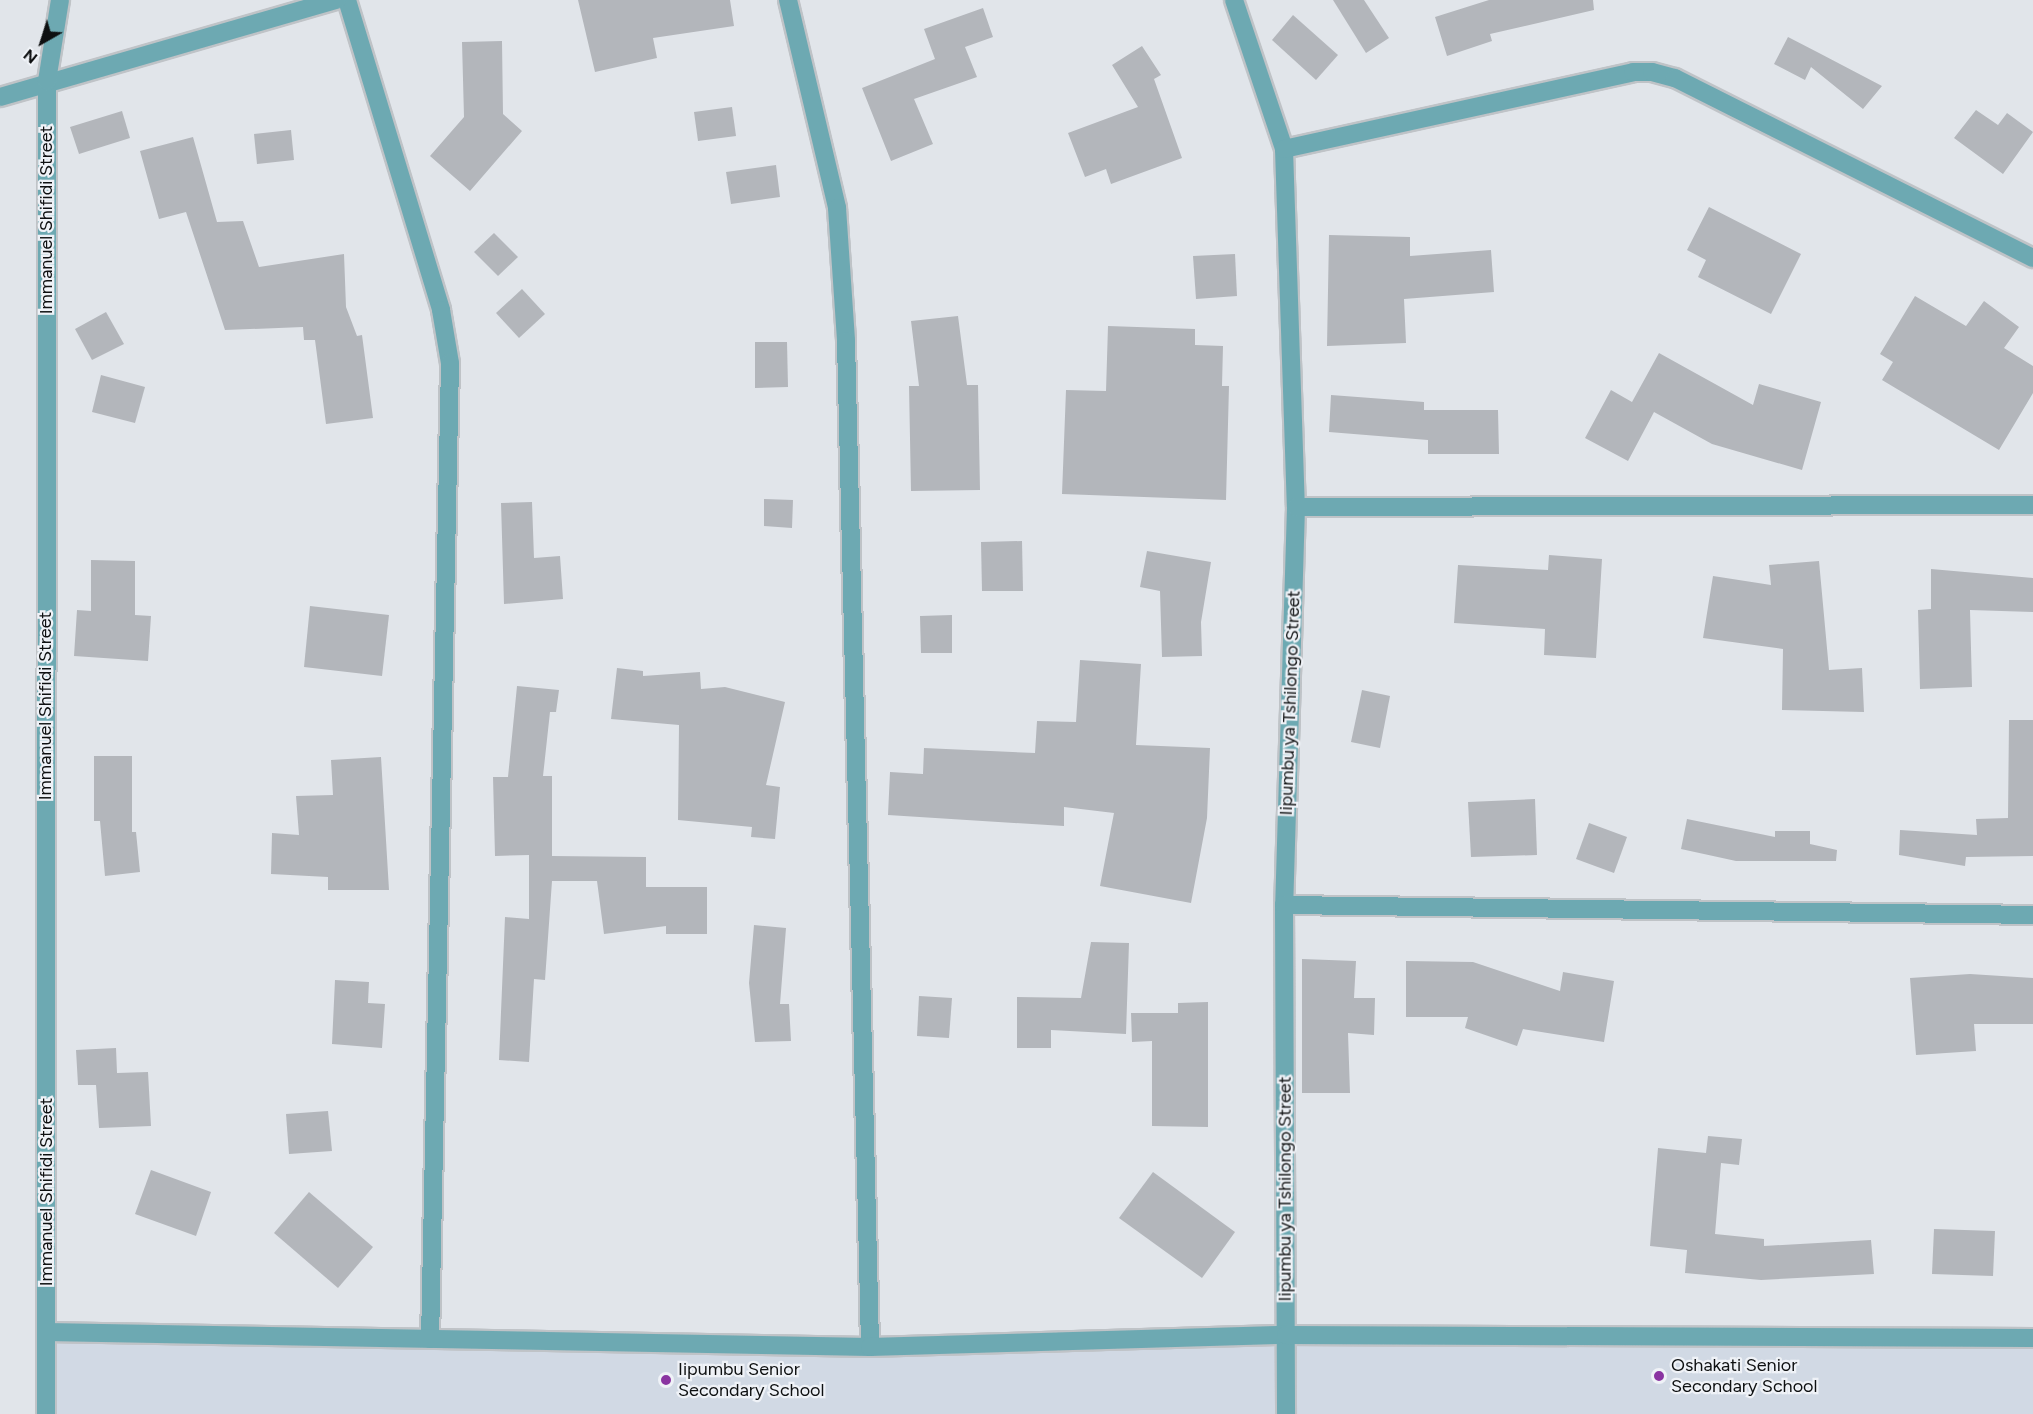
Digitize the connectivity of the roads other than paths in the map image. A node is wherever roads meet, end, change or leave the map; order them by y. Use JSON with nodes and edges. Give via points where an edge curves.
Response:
{"nodes":[{"id":1,"x":60,"y":0,"type":"edge"},
{"id":2,"x":336,"y":0,"type":"edge"},
{"id":3,"x":347,"y":0,"type":"edge"},
{"id":4,"x":788,"y":0,"type":"edge"},
{"id":5,"x":1234,"y":0,"type":"edge"},
{"id":6,"x":46,"y":81,"type":"junction"},
{"id":7,"x":0,"y":96,"type":"edge"},
{"id":8,"x":1284,"y":149,"type":"junction"},
{"id":9,"x":2033,"y":258,"type":"edge"},
{"id":10,"x":2033,"y":505,"type":"edge"},
{"id":11,"x":1296,"y":507,"type":"junction"},
{"id":12,"x":1284,"y":905,"type":"junction"},
{"id":13,"x":2033,"y":915,"type":"edge"},
{"id":14,"x":46,"y":1332,"type":"junction"},
{"id":15,"x":1286,"y":1335,"type":"junction"},
{"id":16,"x":2033,"y":1338,"type":"edge"},
{"id":17,"x":430,"y":1340,"type":"junction"},
{"id":18,"x":870,"y":1347,"type":"junction"},
{"id":19,"x":46,"y":1414,"type":"edge"},
{"id":20,"x":1286,"y":1414,"type":"edge"}],
"edges":[{"from":1,"to":6,"type":"street","name":"Immanuel Shifidi Street"},
{"from":2,"to":6,"type":"street"},
{"from":3,"to":17,"type":"street","via":[[441,310],[450,363]]},
{"from":4,"to":18,"type":"street","via":[[837,208],[846,341]]},
{"from":5,"to":8,"type":"street","name":"Iipumbu ya Tshilongo Street"},
{"from":6,"to":7,"type":"street"},
{"from":6,"to":14,"type":"street","name":"Immanuel Shifidi Street"},
{"from":8,"to":9,"type":"street","via":[[1652,72],[1675,78]]},
{"from":8,"to":11,"type":"street","name":"Iipumbu ya Tshilongo Street"},
{"from":10,"to":11,"type":"street"},
{"from":11,"to":12,"type":"street","name":"Iipumbu ya Tshilongo Street"},
{"from":12,"to":13,"type":"street"},
{"from":12,"to":15,"type":"street","name":"Iipumbu ya Tshilongo Street"},
{"from":14,"to":17,"type":"street"},
{"from":14,"to":19,"type":"street","name":"Immanuel Shifidi Street"},
{"from":15,"to":16,"type":"street"},
{"from":15,"to":18,"type":"street"},
{"from":15,"to":20,"type":"street","name":"Iipumbu ya Tshilongo Street"},
{"from":17,"to":18,"type":"street"}]}
